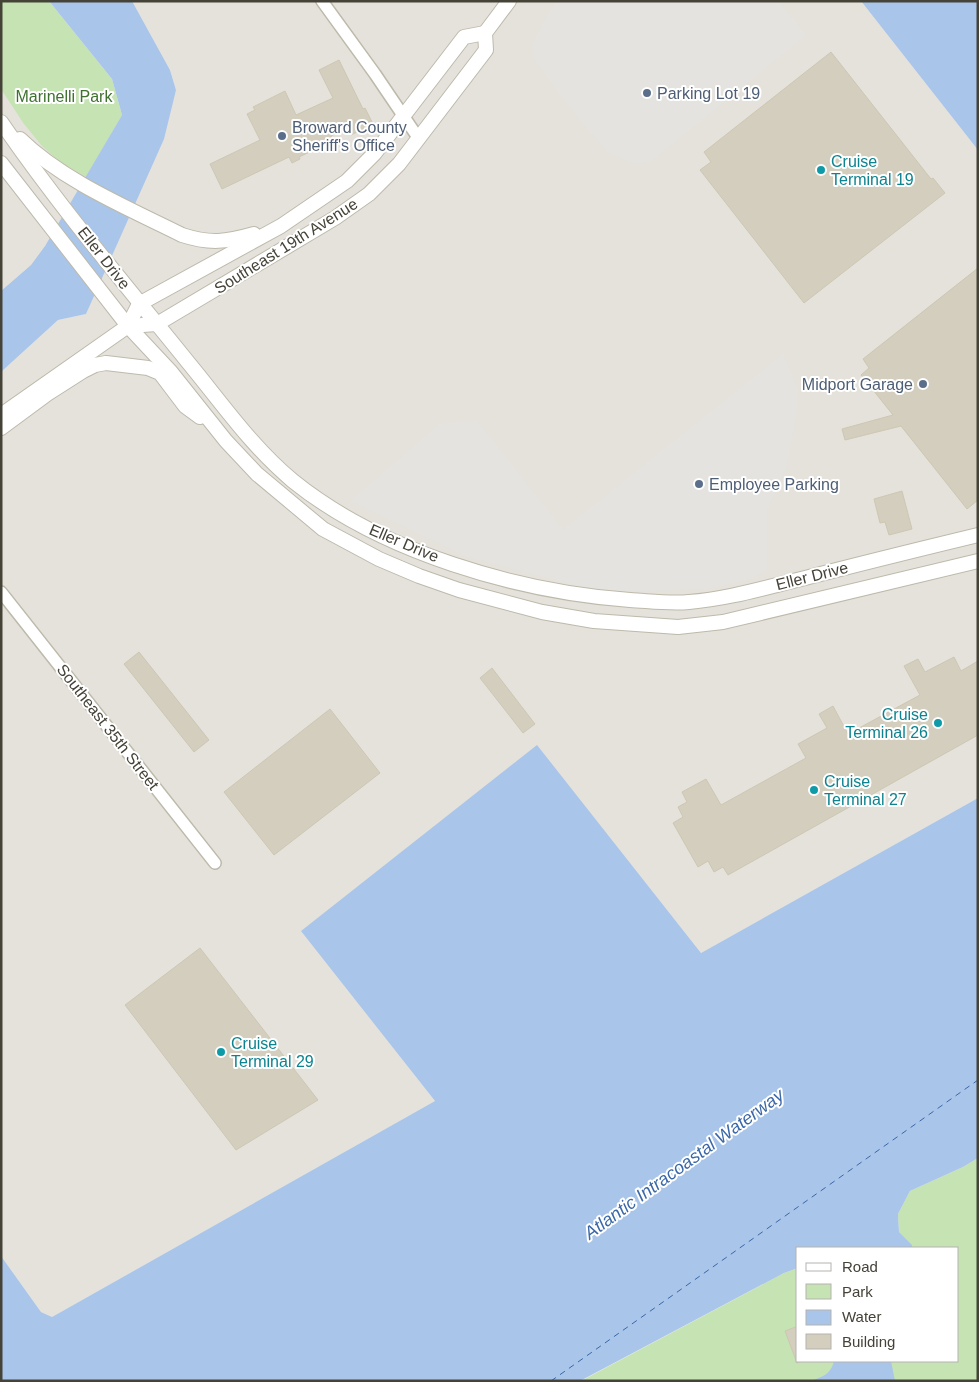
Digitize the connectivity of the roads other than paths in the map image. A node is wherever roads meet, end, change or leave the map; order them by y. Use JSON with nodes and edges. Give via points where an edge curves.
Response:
{"nodes":[{"id":1,"x":322,"y":1,"type":"edge"},
{"id":2,"x":509,"y":1,"type":"edge"},
{"id":3,"x":485,"y":33,"type":"junction"},
{"id":4,"x":403,"y":116,"type":"junction"},
{"id":5,"x":1,"y":121,"type":"edge"},
{"id":6,"x":419,"y":139,"type":"junction"},
{"id":7,"x":1,"y":163,"type":"edge"},
{"id":8,"x":281,"y":226,"type":"junction"},
{"id":9,"x":140,"y":304,"type":"junction"},
{"id":10,"x":156,"y":324,"type":"junction"},
{"id":11,"x":128,"y":326,"type":"junction"},
{"id":12,"x":1,"y":415,"type":"edge"},
{"id":13,"x":1,"y":428,"type":"edge"},
{"id":14,"x":216,"y":428,"type":"junction"},
{"id":15,"x":978,"y":535,"type":"edge"},
{"id":16,"x":978,"y":561,"type":"edge"},
{"id":17,"x":1,"y":592,"type":"edge"},
{"id":18,"x":215,"y":863,"type":"dead end"}],
"edges":[{"from":1,"to":4,"type":"street"},
{"from":2,"to":3,"type":"street","name":"Southeast 19th Avenue"},
{"from":3,"to":4,"type":"street","name":"Southeast 19th Avenue","via":[[464,37]]},
{"from":3,"to":6,"type":"street","name":"Southeast 19th Avenue","via":[[486,50]]},
{"from":4,"to":6,"type":"street"},
{"from":4,"to":8,"type":"street","name":"Southeast 19th Avenue","via":[[375,153],[347,181]]},
{"from":5,"to":8,"type":"street","via":[[41,158],[182,235],[196,240],[231,241]]},
{"from":5,"to":9,"type":"street","name":"Eller Drive","via":[[54,195]]},
{"from":6,"to":10,"type":"street","name":"Southeast 19th Avenue","via":[[385,179],[352,207]]},
{"from":7,"to":11,"type":"street","name":"Eller Drive"},
{"from":8,"to":9,"type":"street","name":"Southeast 19th Avenue"},
{"from":9,"to":10,"type":"street","name":"Eller Drive"},
{"from":9,"to":11,"type":"street"},
{"from":10,"to":11,"type":"street","name":"Southeast 19th Avenue"},
{"from":10,"to":15,"type":"street","name":"Eller Drive","via":[[241,429],[295,482],[344,516],[382,535],[462,567],[502,579],[597,598],[686,602],[759,590]]},
{"from":11,"to":12,"type":"street"},
{"from":11,"to":14,"type":"street","name":"Eller Drive"},
{"from":13,"to":14,"type":"street","via":[[83,371],[106,363],[148,368],[160,373],[185,406]]},
{"from":14,"to":16,"type":"street","name":"Eller Drive","via":[[257,474],[304,515],[340,540],[395,566],[459,590],[542,612],[594,621],[678,627],[723,622]]},
{"from":17,"to":18,"type":"street","name":"Southeast 35th Street"}]}
